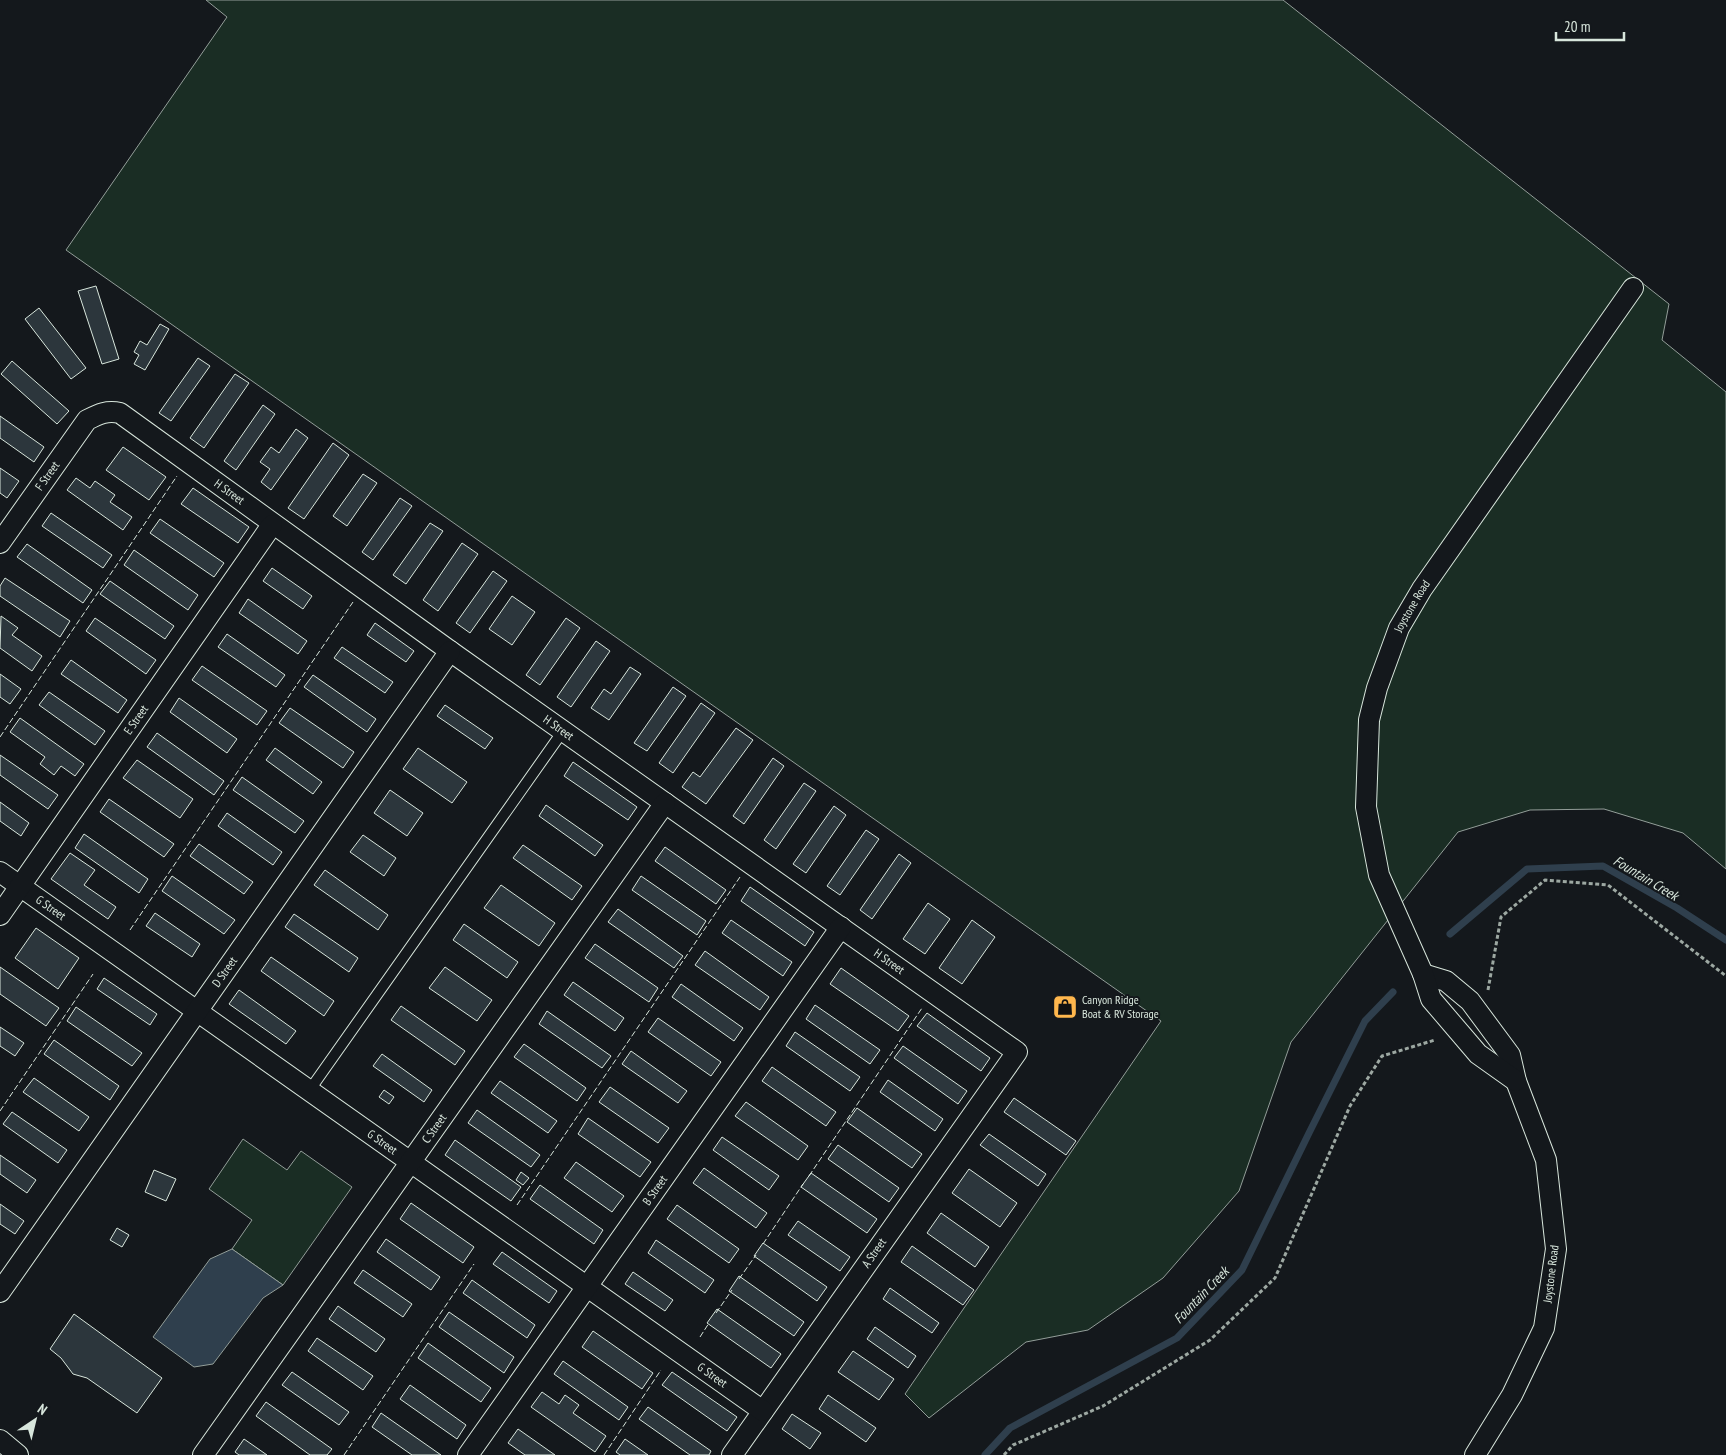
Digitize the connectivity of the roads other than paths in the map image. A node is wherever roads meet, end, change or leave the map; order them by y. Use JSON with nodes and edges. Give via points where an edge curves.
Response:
{"nodes":[{"id":1,"x":1633,"y":288,"type":"dead end"},
{"id":2,"x":98,"y":406,"type":"joint"},
{"id":3,"x":272,"y":524,"type":"junction"},
{"id":4,"x":0,"y":543,"type":"edge"},
{"id":5,"x":450,"y":651,"type":"junction"},
{"id":6,"x":563,"y":731,"type":"junction"},
{"id":7,"x":666,"y":802,"type":"junction"},
{"id":8,"x":0,"y":872,"type":"edge"},
{"id":9,"x":20,"y":886,"type":"junction"},
{"id":10,"x":0,"y":915,"type":"edge"},
{"id":11,"x":841,"y":927,"type":"junction"},
{"id":12,"x":1423,"y":974,"type":"junction"},
{"id":13,"x":196,"y":1010,"type":"junction"},
{"id":14,"x":1017,"y":1052,"type":"joint"},
{"id":15,"x":1516,"y":1081,"type":"junction"},
{"id":16,"x":309,"y":1091,"type":"junction"},
{"id":17,"x":410,"y":1163,"type":"junction"},
{"id":18,"x":588,"y":1287,"type":"junction"},
{"id":19,"x":0,"y":1292,"type":"edge"},
{"id":20,"x":763,"y":1412,"type":"junction"},
{"id":21,"x":0,"y":1440,"type":"edge"},
{"id":22,"x":18,"y":1455,"type":"edge"},
{"id":23,"x":203,"y":1455,"type":"edge"},
{"id":24,"x":468,"y":1455,"type":"edge"},
{"id":25,"x":732,"y":1455,"type":"edge"},
{"id":26,"x":1475,"y":1455,"type":"edge"}],
"edges":[{"from":1,"to":12,"type":"street","name":"Joystone Road","via":[[1422,589],[1399,628],[1377,688],[1369,720],[1366,806],[1380,875]]},
{"from":2,"to":3,"type":"street","name":"H Street","via":[[120,413]]},
{"from":2,"to":4,"type":"street","name":"F Street"},
{"from":3,"to":5,"type":"street","name":"H Street"},
{"from":3,"to":9,"type":"street","name":"E Street"},
{"from":5,"to":6,"type":"street","name":"H Street"},
{"from":5,"to":13,"type":"street","name":"D Street"},
{"from":6,"to":7,"type":"street","name":"H Street"},
{"from":6,"to":16,"type":"lane"},
{"from":7,"to":11,"type":"street","name":"H Street"},
{"from":7,"to":17,"type":"street","name":"C Street"},
{"from":8,"to":9,"type":"street","name":"G Street"},
{"from":9,"to":10,"type":"street","name":"E Street"},
{"from":9,"to":13,"type":"street","name":"G Street"},
{"from":11,"to":14,"type":"street","name":"H Street"},
{"from":11,"to":18,"type":"street","name":"B Street"},
{"from":12,"to":15,"type":"street","name":"Joystone Road","via":[[1430,999],[1478,1054]]},
{"from":12,"to":15,"type":"street","name":"Joystone Road","via":[[1446,981],[1470,1001],[1510,1055]]},
{"from":13,"to":16,"type":"street","name":"G Street"},
{"from":13,"to":19,"type":"street","name":"D Street"},
{"from":14,"to":20,"type":"street","name":"A Street"},
{"from":15,"to":26,"type":"street","name":"Joystone Road","via":[[1546,1160],[1556,1248],[1544,1328],[1512,1395]]},
{"from":16,"to":17,"type":"street","name":"G Street"},
{"from":17,"to":18,"type":"street","name":"G Street"},
{"from":17,"to":23,"type":"street","name":"C Street"},
{"from":18,"to":20,"type":"street","name":"G Street"},
{"from":18,"to":24,"type":"street","name":"B Street"},
{"from":20,"to":25,"type":"street","name":"A Street"},
{"from":21,"to":22,"type":"street"}]}
